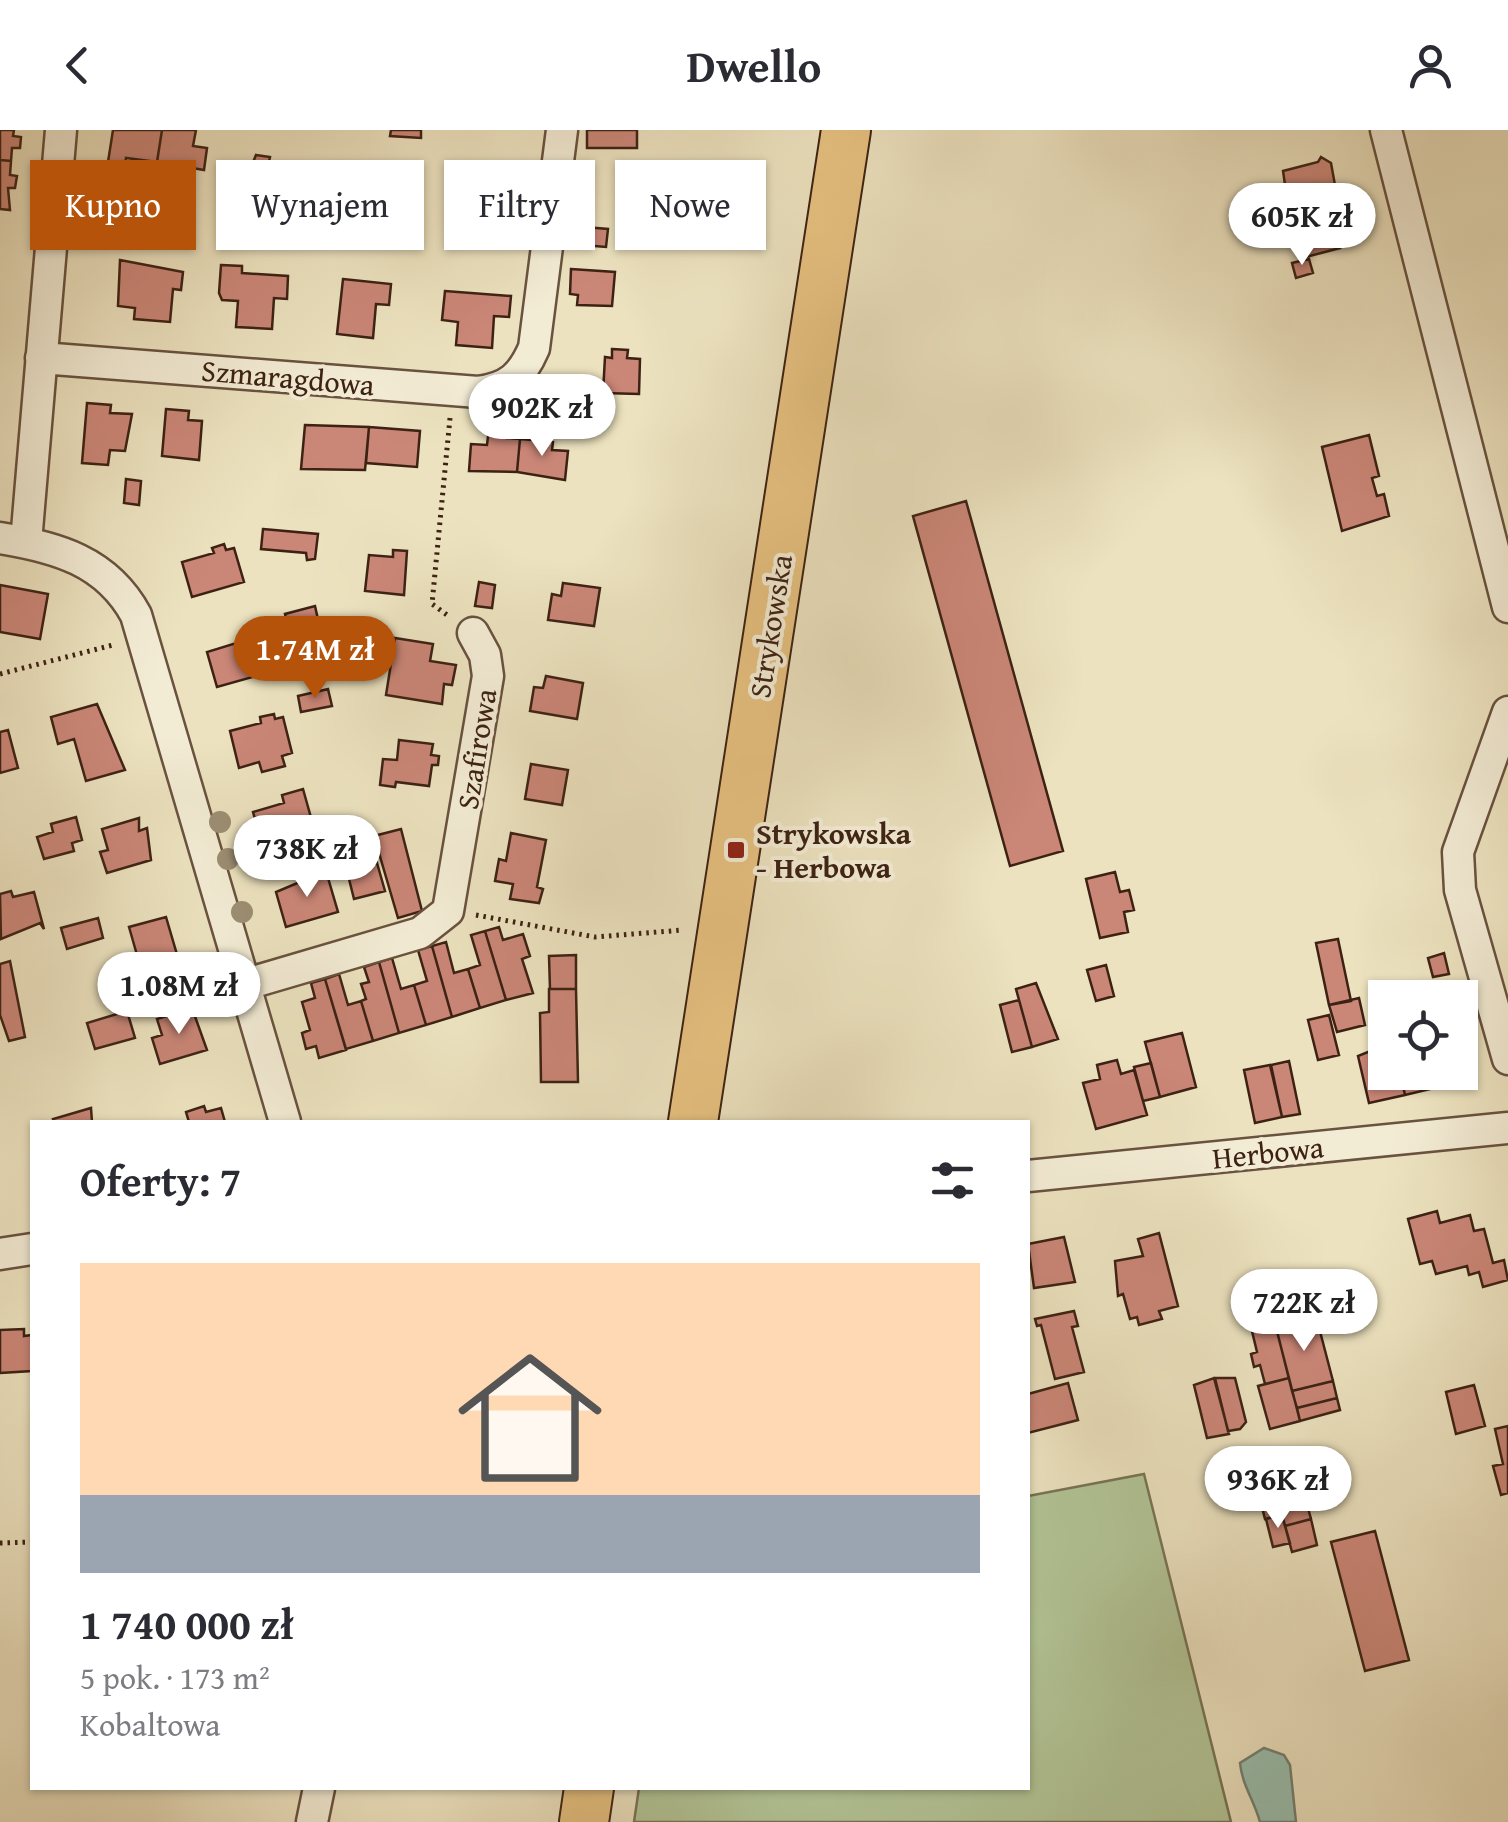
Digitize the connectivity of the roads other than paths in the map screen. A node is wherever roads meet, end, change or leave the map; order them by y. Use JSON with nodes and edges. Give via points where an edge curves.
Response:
{"nodes":[{"id":1,"x":61,"y":130,"type":"edge"},
{"id":2,"x":562,"y":130,"type":"edge"},
{"id":3,"x":846,"y":130,"type":"edge"},
{"id":4,"x":1386,"y":130,"type":"edge"},
{"id":5,"x":41,"y":358,"type":"junction"},
{"id":6,"x":13,"y":540,"type":"edge"},
{"id":7,"x":1508,"y":606,"type":"edge"},
{"id":8,"x":473,"y":634,"type":"road end"},
{"id":9,"x":1507,"y":716,"type":"edge"},
{"id":10,"x":242,"y":985,"type":"junction"},
{"id":11,"x":1508,"y":1059,"type":"edge"},
{"id":12,"x":284,"y":1120,"type":"edge"},
{"id":13,"x":693,"y":1120,"type":"edge"},
{"id":14,"x":1508,"y":1128,"type":"edge"},
{"id":15,"x":1030,"y":1176,"type":"edge"},
{"id":16,"x":30,"y":1250,"type":"edge"},
{"id":17,"x":0,"y":1254,"type":"edge"},
{"id":18,"x":319,"y":1790,"type":"edge"},
{"id":19,"x":590,"y":1790,"type":"edge"},
{"id":20,"x":312,"y":1822,"type":"edge"},
{"id":21,"x":584,"y":1822,"type":"edge"}],
"edges":[{"from":1,"to":5,"type":"street"},
{"from":2,"to":5,"type":"street","name":"Szmaragdowa","via":[[534,348],[525,369],[498,390]]},
{"from":3,"to":13,"type":"main road","name":"Strykowska"},
{"from":4,"to":7,"type":"street"},
{"from":5,"to":6,"type":"street"},
{"from":6,"to":10,"type":"street","via":[[62,551],[98,569],[128,599],[144,634]]},
{"from":8,"to":10,"type":"street","name":"Szafirowa","via":[[488,676],[448,911],[420,933]]},
{"from":9,"to":11,"type":"street","via":[[1458,852],[1460,890]]},
{"from":10,"to":12,"type":"street"},
{"from":14,"to":15,"type":"street","name":"Herbowa"},
{"from":16,"to":17,"type":"street"},
{"from":18,"to":20,"type":"street"},
{"from":19,"to":21,"type":"main road"}]}
